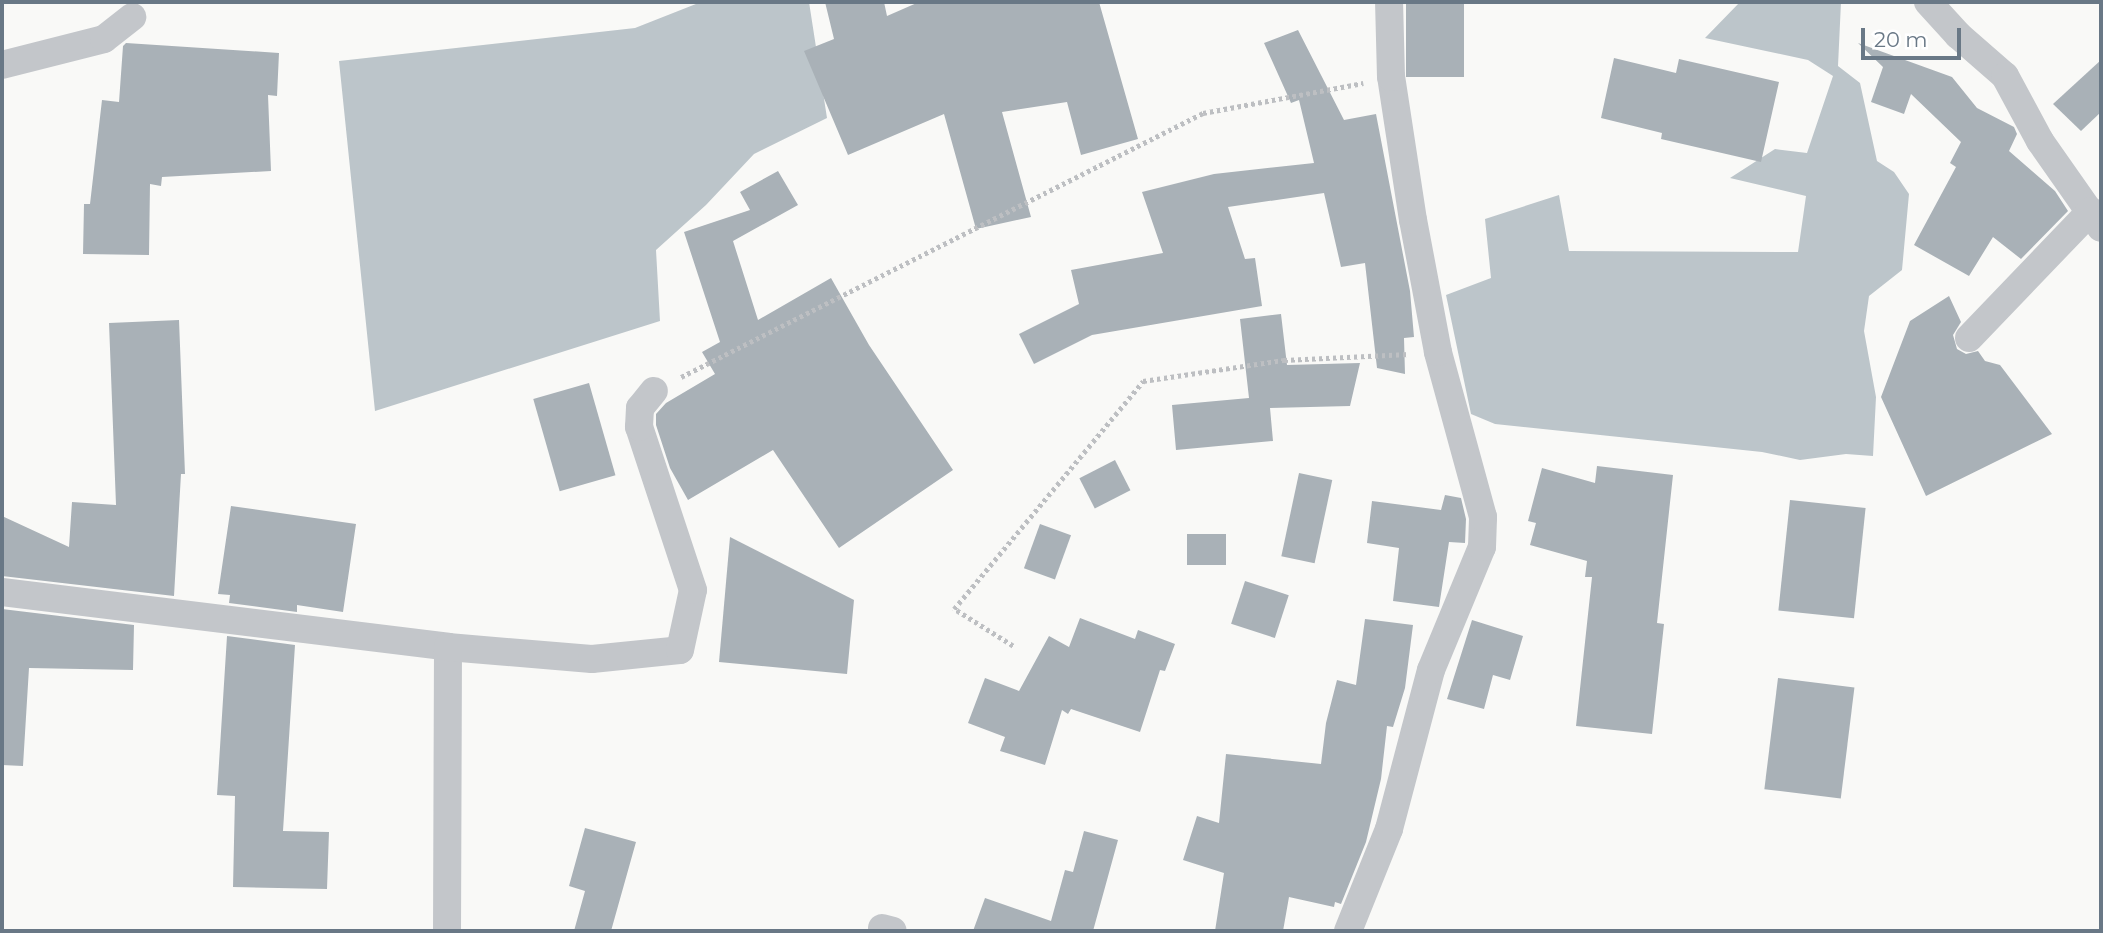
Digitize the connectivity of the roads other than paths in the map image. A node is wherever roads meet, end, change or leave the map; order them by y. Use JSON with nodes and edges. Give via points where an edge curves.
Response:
{"nodes":[{"id":1,"x":1389,"y":2,"type":"edge"},
{"id":2,"x":1928,"y":2,"type":"edge"},
{"id":3,"x":132,"y":17,"type":"dead end"},
{"id":4,"x":2,"y":65,"type":"edge"},
{"id":5,"x":2096,"y":220,"type":"edge"},
{"id":6,"x":1969,"y":338,"type":"dead end"},
{"id":7,"x":654,"y":391,"type":"road end"},
{"id":8,"x":2,"y":592,"type":"edge"},
{"id":9,"x":448,"y":647,"type":"junction"},
{"id":10,"x":447,"y":931,"type":"edge"},
{"id":11,"x":1348,"y":931,"type":"edge"}],
"edges":[{"from":1,"to":11,"type":"street","via":[[1391,77],[1413,220],[1438,352],[1483,517],[1482,547],[1431,670],[1389,829]]},
{"from":2,"to":5,"type":"street","via":[[2005,76],[2040,141]]},
{"from":3,"to":4,"type":"street","via":[[104,39]]},
{"from":5,"to":6,"type":"street"},
{"from":7,"to":9,"type":"street","via":[[640,408],[639,427],[694,590],[680,650],[592,659]]},
{"from":8,"to":9,"type":"street"},
{"from":9,"to":10,"type":"street"}]}
